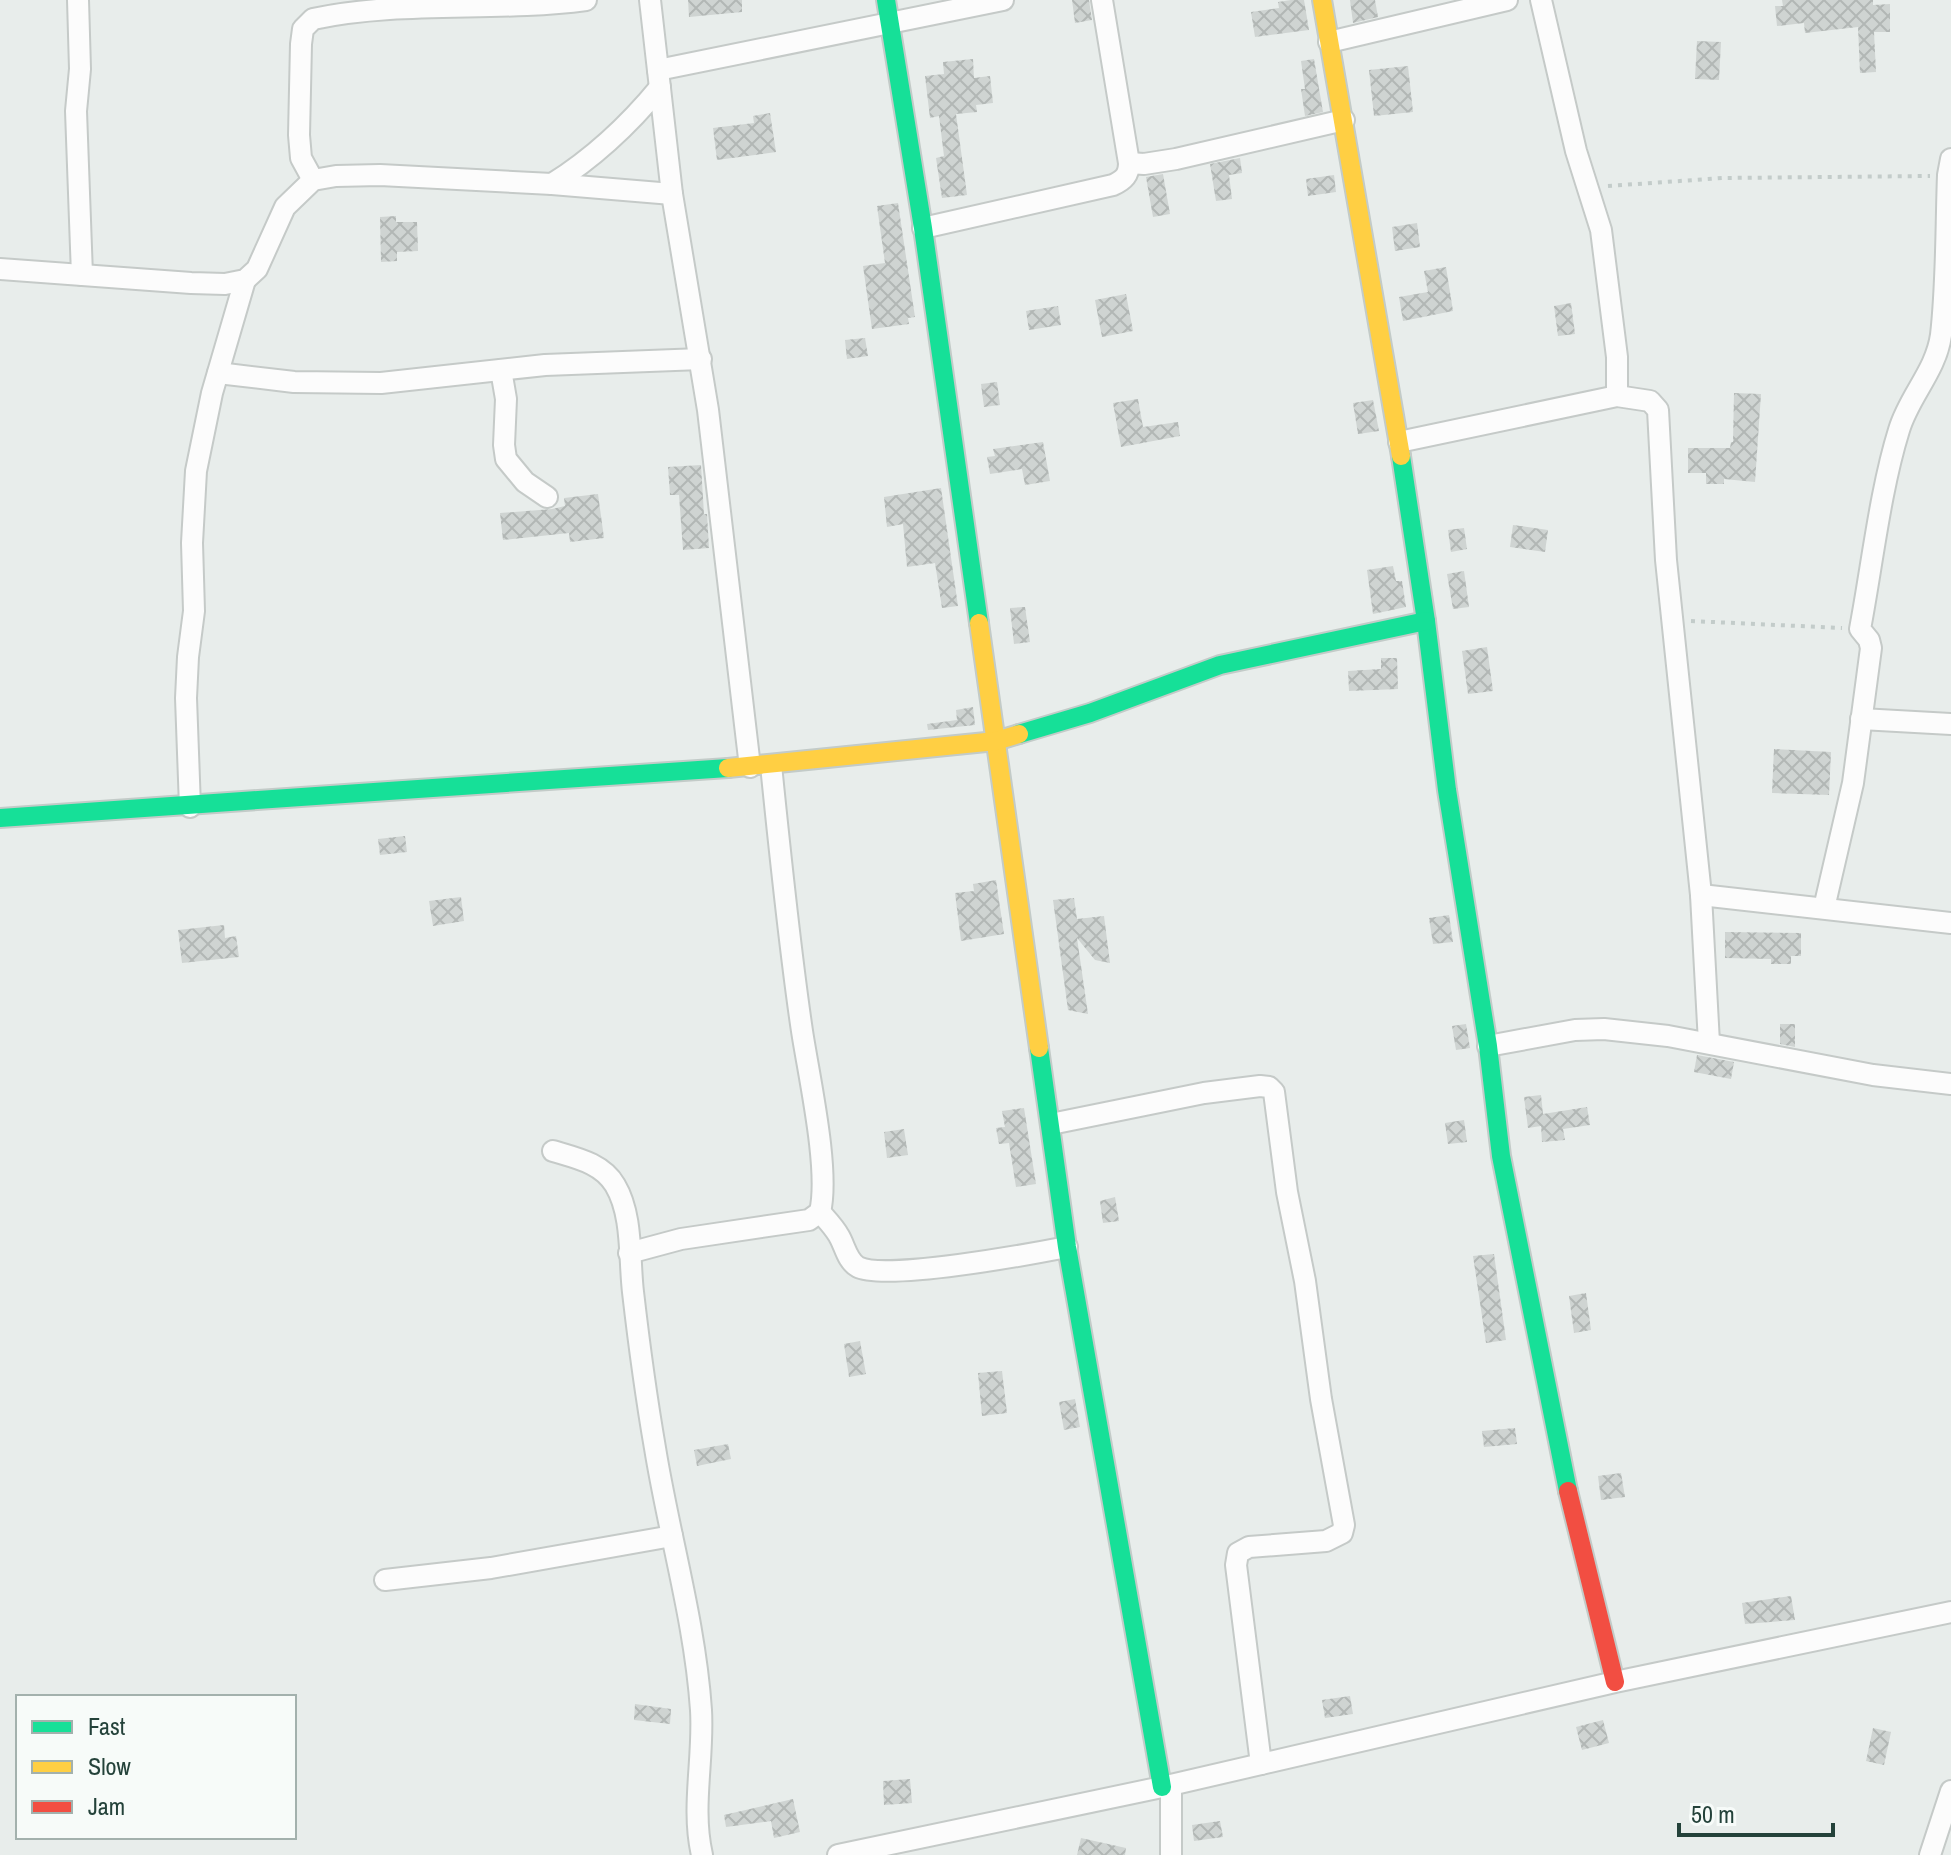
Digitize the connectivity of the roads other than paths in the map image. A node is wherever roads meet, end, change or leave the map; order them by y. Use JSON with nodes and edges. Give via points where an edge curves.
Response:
{"nodes":[{"id":1,"x":78,"y":0,"type":"edge"},
{"id":2,"x":586,"y":0,"type":"edge"},
{"id":3,"x":650,"y":0,"type":"edge"},
{"id":4,"x":886,"y":0,"type":"edge"},
{"id":5,"x":1003,"y":0,"type":"edge"},
{"id":6,"x":1102,"y":0,"type":"edge"},
{"id":7,"x":1322,"y":0,"type":"edge"},
{"id":8,"x":1507,"y":0,"type":"edge"},
{"id":9,"x":1541,"y":0,"type":"edge"},
{"id":10,"x":889,"y":24,"type":"junction"},
{"id":11,"x":1329,"y":42,"type":"junction"},
{"id":12,"x":659,"y":78,"type":"junction"},
{"id":13,"x":1344,"y":120,"type":"junction"},
{"id":14,"x":1129,"y":163,"type":"junction"},
{"id":15,"x":1949,"y":167,"type":"edge"},
{"id":16,"x":313,"y":180,"type":"junction"},
{"id":17,"x":552,"y":184,"type":"junction"},
{"id":18,"x":672,"y":194,"type":"junction"},
{"id":19,"x":923,"y":228,"type":"junction"},
{"id":20,"x":0,"y":269,"type":"edge"},
{"id":21,"x":82,"y":275,"type":"junction"},
{"id":22,"x":245,"y":280,"type":"junction"},
{"id":23,"x":1946,"y":337,"type":"edge"},
{"id":24,"x":701,"y":359,"type":"junction"},
{"id":25,"x":501,"y":370,"type":"junction"},
{"id":26,"x":218,"y":373,"type":"junction"},
{"id":27,"x":1617,"y":396,"type":"junction"},
{"id":28,"x":1399,"y":442,"type":"junction"},
{"id":29,"x":547,"y":497,"type":"dead end"},
{"id":30,"x":1426,"y":621,"type":"junction"},
{"id":31,"x":1861,"y":719,"type":"junction"},
{"id":32,"x":1951,"y":724,"type":"edge"},
{"id":33,"x":996,"y":741,"type":"junction"},
{"id":34,"x":771,"y":765,"type":"junction"},
{"id":35,"x":750,"y":767,"type":"junction"},
{"id":36,"x":190,"y":807,"type":"junction"},
{"id":37,"x":0,"y":818,"type":"edge"},
{"id":38,"x":1701,"y":895,"type":"junction"},
{"id":39,"x":1824,"y":908,"type":"junction"},
{"id":40,"x":1951,"y":923,"type":"edge"},
{"id":41,"x":1709,"y":1043,"type":"junction"},
{"id":42,"x":1488,"y":1046,"type":"junction"},
{"id":43,"x":1951,"y":1084,"type":"edge"},
{"id":44,"x":1051,"y":1124,"type":"junction"},
{"id":45,"x":553,"y":1151,"type":"dead end"},
{"id":46,"x":820,"y":1212,"type":"junction"},
{"id":47,"x":1067,"y":1247,"type":"junction"},
{"id":48,"x":629,"y":1253,"type":"junction"},
{"id":49,"x":672,"y":1536,"type":"junction"},
{"id":50,"x":385,"y":1580,"type":"dead end"},
{"id":51,"x":1951,"y":1612,"type":"edge"},
{"id":52,"x":1615,"y":1682,"type":"junction"},
{"id":53,"x":1261,"y":1764,"type":"junction"},
{"id":54,"x":1166,"y":1786,"type":"junction"},
{"id":55,"x":1951,"y":1791,"type":"edge"},
{"id":56,"x":702,"y":1855,"type":"edge"},
{"id":57,"x":838,"y":1855,"type":"edge"},
{"id":58,"x":1171,"y":1855,"type":"edge"},
{"id":59,"x":1930,"y":1855,"type":"edge"}],
"edges":[{"from":1,"to":21,"type":"street"},
{"from":2,"to":16,"type":"street","via":[[313,19],[303,29],[301,44],[299,135],[301,158]]},
{"from":3,"to":12,"type":"street"},
{"from":4,"to":10,"type":"street"},
{"from":5,"to":10,"type":"street"},
{"from":6,"to":14,"type":"street"},
{"from":7,"to":11,"type":"street"},
{"from":8,"to":11,"type":"street"},
{"from":9,"to":27,"type":"street","via":[[1603,245]]},
{"from":10,"to":12,"type":"street"},
{"from":10,"to":19,"type":"street"},
{"from":11,"to":13,"type":"street"},
{"from":12,"to":17,"type":"street","via":[[611,141]]},
{"from":12,"to":18,"type":"street"},
{"from":13,"to":14,"type":"street","via":[[1176,159]]},
{"from":13,"to":28,"type":"street"},
{"from":14,"to":19,"type":"street","via":[[1123,180],[1113,185]]},
{"from":15,"to":23,"type":"street"},
{"from":16,"to":17,"type":"street","via":[[380,175]]},
{"from":16,"to":22,"type":"street","via":[[285,207],[257,269]]},
{"from":17,"to":18,"type":"street"},
{"from":18,"to":24,"type":"street"},
{"from":19,"to":33,"type":"street"},
{"from":20,"to":21,"type":"street"},
{"from":21,"to":22,"type":"street","via":[[191,283]]},
{"from":22,"to":26,"type":"street"},
{"from":23,"to":31,"type":"street","via":[[1899,429],[1860,629],[1871,648]]},
{"from":24,"to":25,"type":"street"},
{"from":24,"to":35,"type":"street"},
{"from":25,"to":26,"type":"street","via":[[381,383],[294,382]]},
{"from":25,"to":29,"type":"street","via":[[506,459]]},
{"from":26,"to":36,"type":"street","via":[[196,471],[194,611],[186,698]]},
{"from":27,"to":28,"type":"street"},
{"from":27,"to":38,"type":"street","via":[[1650,401],[1658,410],[1666,560]]},
{"from":28,"to":30,"type":"street"},
{"from":30,"to":33,"type":"street","via":[[1220,665]]},
{"from":30,"to":42,"type":"street"},
{"from":31,"to":32,"type":"street"},
{"from":31,"to":39,"type":"street","via":[[1853,783]]},
{"from":33,"to":34,"type":"street"},
{"from":33,"to":44,"type":"street"},
{"from":34,"to":35,"type":"street"},
{"from":34,"to":46,"type":"street","via":[[820,1152]]},
{"from":35,"to":36,"type":"street"},
{"from":36,"to":37,"type":"street"},
{"from":38,"to":39,"type":"street"},
{"from":38,"to":41,"type":"street"},
{"from":39,"to":40,"type":"street"},
{"from":41,"to":42,"type":"street","via":[[1604,1029]]},
{"from":41,"to":43,"type":"street","via":[[1873,1075]]},
{"from":42,"to":52,"type":"street","via":[[1501,1156],[1561,1460]]},
{"from":44,"to":47,"type":"street"},
{"from":44,"to":53,"type":"street","via":[[1217,1091],[1260,1086],[1274,1092],[1344,1525],[1342,1533],[1326,1541],[1249,1547],[1238,1553]]},
{"from":45,"to":48,"type":"street","via":[[608,1174],[625,1212]]},
{"from":46,"to":47,"type":"street","via":[[859,1268],[921,1269]]},
{"from":46,"to":48,"type":"street","via":[[809,1220],[681,1239]]},
{"from":47,"to":54,"type":"street"},
{"from":48,"to":49,"type":"street","via":[[655,1451]]},
{"from":49,"to":50,"type":"street","via":[[491,1568]]},
{"from":49,"to":56,"type":"street","via":[[701,1711],[697,1800]]},
{"from":51,"to":52,"type":"street"},
{"from":52,"to":53,"type":"street"},
{"from":53,"to":54,"type":"street"},
{"from":54,"to":57,"type":"street"},
{"from":54,"to":58,"type":"street"},
{"from":55,"to":59,"type":"street"}]}
